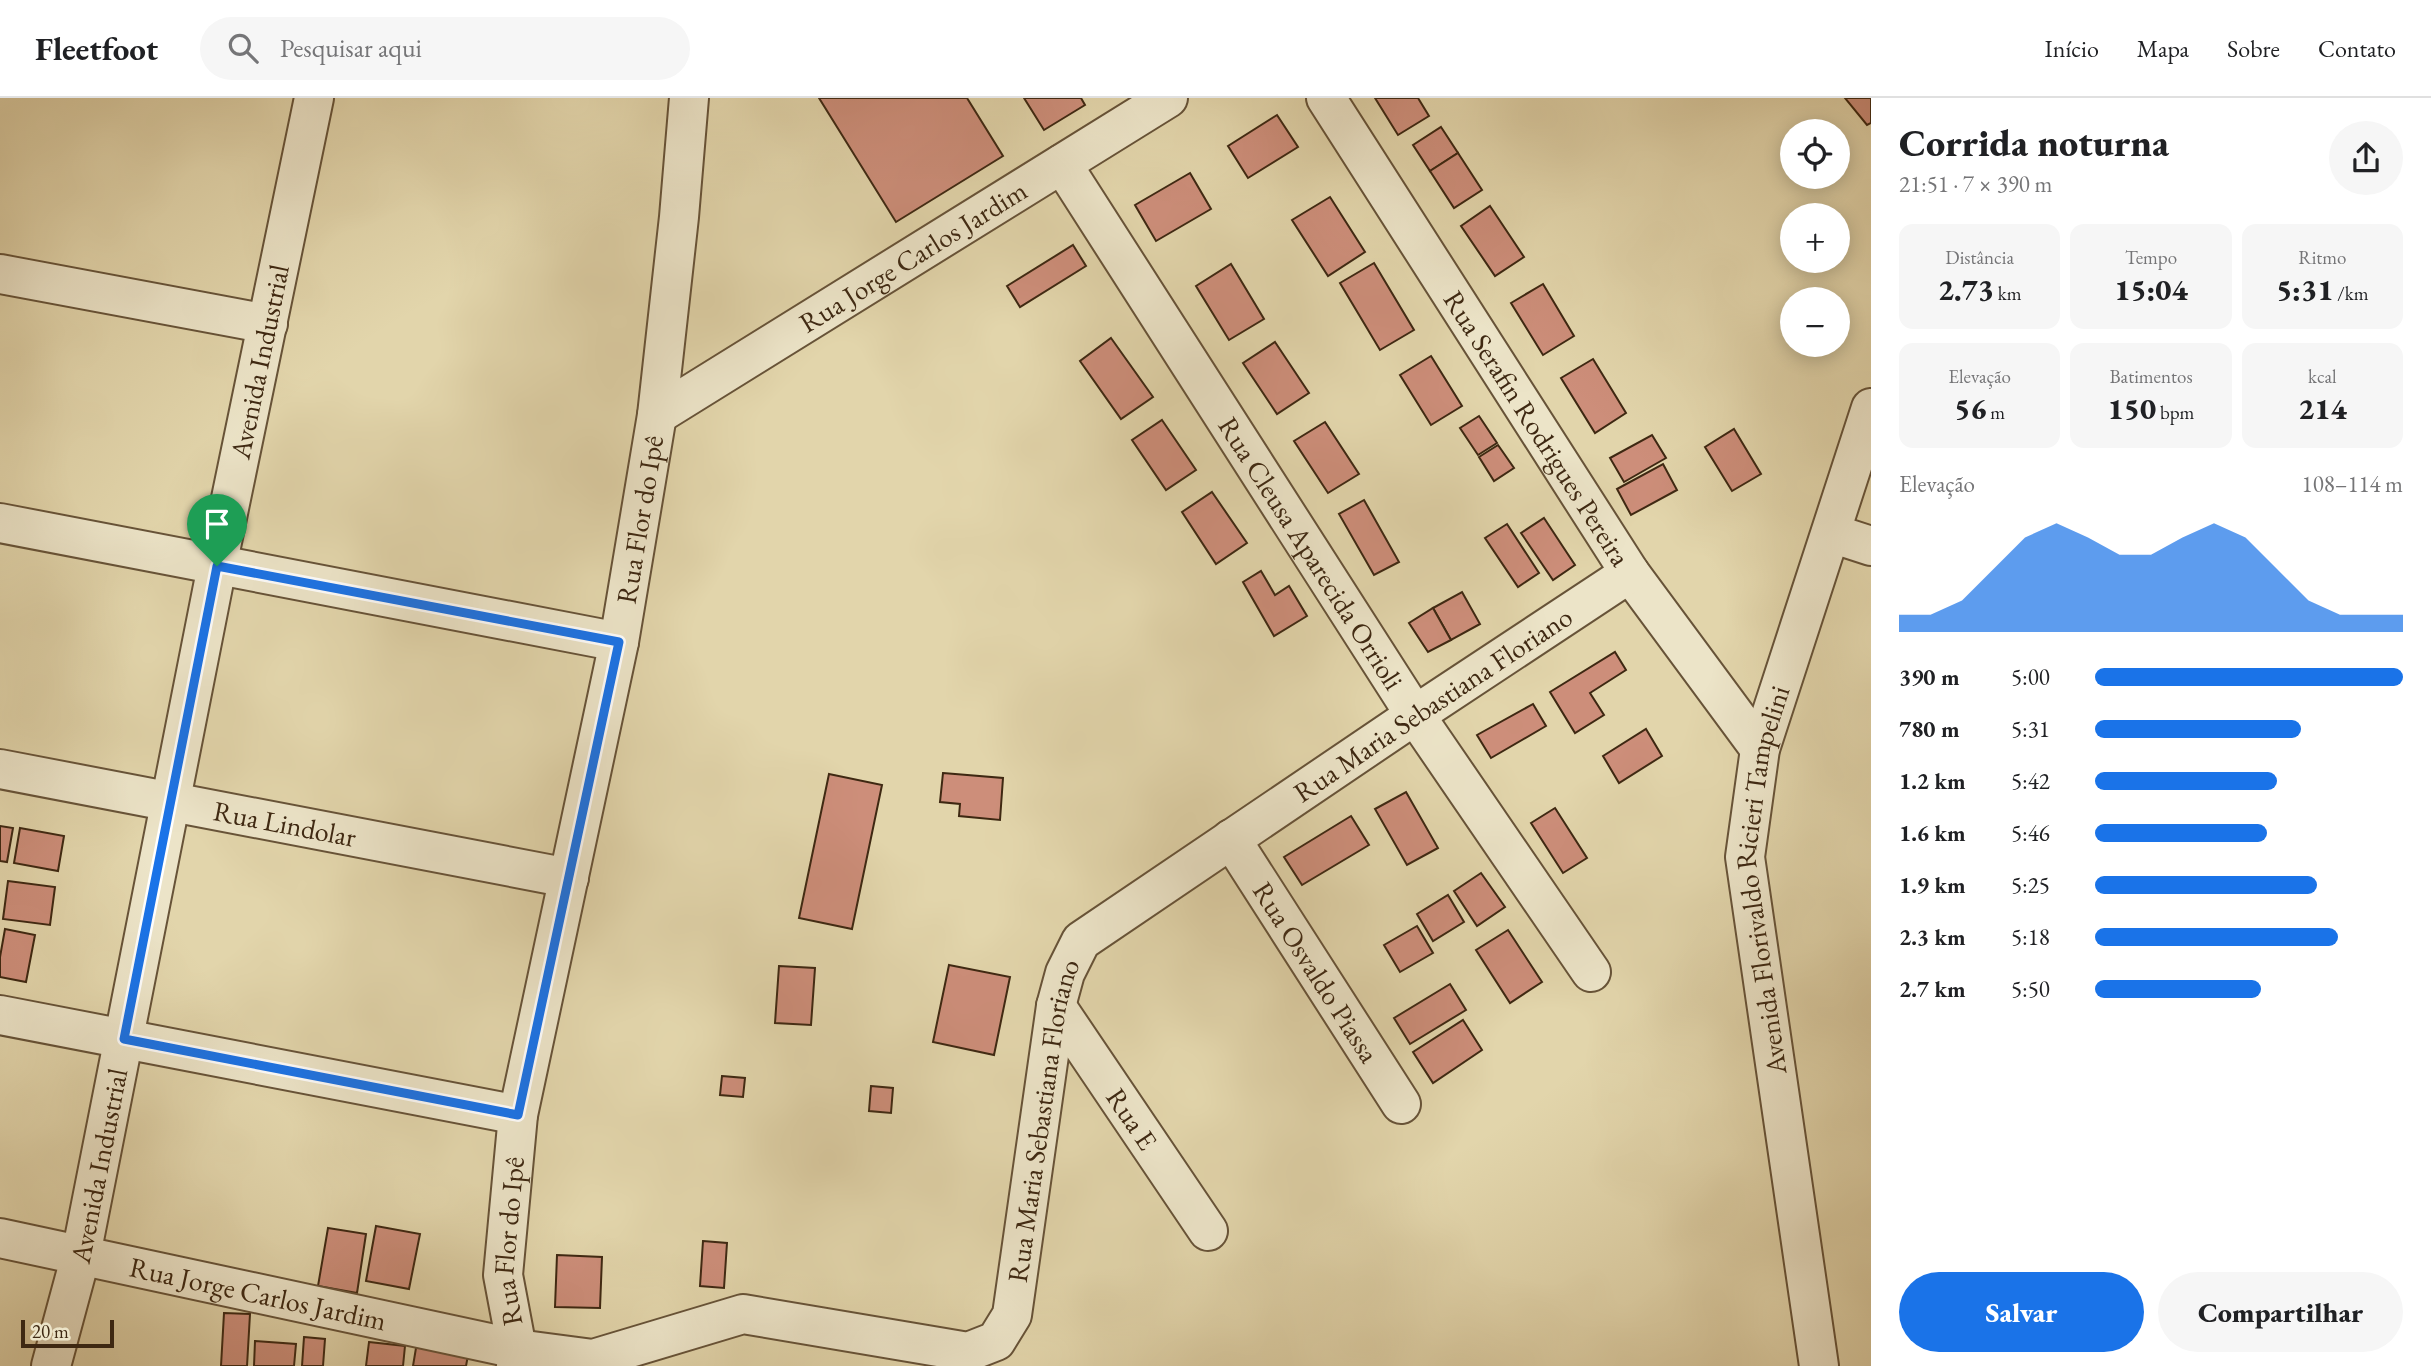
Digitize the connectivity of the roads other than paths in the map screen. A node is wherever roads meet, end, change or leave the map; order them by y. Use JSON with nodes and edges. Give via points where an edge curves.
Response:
{"nodes":[{"id":1,"x":314,"y":98,"type":"edge"},
{"id":2,"x":689,"y":98,"type":"edge"},
{"id":3,"x":1168,"y":98,"type":"edge"},
{"id":4,"x":1326,"y":98,"type":"edge"},
{"id":5,"x":1062,"y":164,"type":"junction"},
{"id":6,"x":0,"y":274,"type":"edge"},
{"id":7,"x":268,"y":324,"type":"junction"},
{"id":8,"x":1871,"y":408,"type":"edge"},
{"id":9,"x":657,"y":415,"type":"junction"},
{"id":10,"x":0,"y":523,"type":"edge"},
{"id":11,"x":1831,"y":533,"type":"junction"},
{"id":12,"x":1871,"y":546,"type":"edge"},
{"id":13,"x":217,"y":566,"type":"junction"},
{"id":14,"x":1630,"y":573,"type":"junction"},
{"id":15,"x":619,"y":642,"type":"junction"},
{"id":16,"x":1415,"y":715,"type":"junction"},
{"id":17,"x":1760,"y":749,"type":"junction"},
{"id":18,"x":0,"y":769,"type":"edge"},
{"id":19,"x":171,"y":802,"type":"junction"},
{"id":20,"x":1231,"y":839,"type":"junction"},
{"id":21,"x":569,"y":878,"type":"junction"},
{"id":22,"x":1591,"y":972,"type":"dead end"},
{"id":23,"x":1056,"y":1006,"type":"junction"},
{"id":24,"x":0,"y":1015,"type":"edge"},
{"id":25,"x":124,"y":1039,"type":"junction"},
{"id":26,"x":1401,"y":1104,"type":"dead end"},
{"id":27,"x":518,"y":1115,"type":"junction"},
{"id":28,"x":1208,"y":1231,"type":"dead end"},
{"id":29,"x":0,"y":1238,"type":"edge"},
{"id":30,"x":81,"y":1255,"type":"junction"},
{"id":31,"x":516,"y":1358,"type":"edge"},
{"id":32,"x":51,"y":1366,"type":"edge"},
{"id":33,"x":1819,"y":1366,"type":"edge"}],
"edges":[{"from":1,"to":7,"type":"street","name":"Avenida Industrial"},
{"from":2,"to":9,"type":"street","name":"Rua Flor do Ipê"},
{"from":3,"to":5,"type":"street","name":"Rua Jorge Carlos Jardim"},
{"from":4,"to":14,"type":"street","name":"Rua Serafin Rodrigues Pereira"},
{"from":5,"to":9,"type":"street","name":"Rua Jorge Carlos Jardim"},
{"from":5,"to":16,"type":"street","name":"Rua Cleusa Aparecida Orrioli"},
{"from":6,"to":7,"type":"street"},
{"from":7,"to":13,"type":"street","name":"Avenida Industrial"},
{"from":8,"to":11,"type":"street","name":"Avenida Florivaldo Ricieri Tampelini"},
{"from":9,"to":15,"type":"street","name":"Rua Flor do Ipê"},
{"from":10,"to":13,"type":"street"},
{"from":11,"to":12,"type":"street"},
{"from":11,"to":17,"type":"street","name":"Avenida Florivaldo Ricieri Tampelini"},
{"from":13,"to":15,"type":"street"},
{"from":13,"to":19,"type":"street","name":"Avenida Industrial"},
{"from":14,"to":16,"type":"street","name":"Rua Maria Sebastiana Floriano"},
{"from":14,"to":17,"type":"street","name":"Rua Serafin Rodrigues Pereira"},
{"from":15,"to":21,"type":"street","name":"Rua Flor do Ipê"},
{"from":16,"to":20,"type":"street","name":"Rua Maria Sebastiana Floriano"},
{"from":16,"to":22,"type":"street","name":"Rua Cleusa Aparecida Orrioli"},
{"from":17,"to":33,"type":"street","name":"Avenida Florivaldo Ricieri Tampelini","via":[[1745,857]]},
{"from":18,"to":19,"type":"street","name":"Rua Lindolar"},
{"from":19,"to":21,"type":"street","name":"Rua Lindolar"},
{"from":19,"to":25,"type":"street","name":"Avenida Industrial"},
{"from":20,"to":23,"type":"street","name":"Rua Maria Sebastiana Floriano","via":[[1081,941]]},
{"from":20,"to":26,"type":"street","name":"Rua Osvaldo Piassa"},
{"from":21,"to":27,"type":"street","name":"Rua Flor do Ipê"},
{"from":23,"to":28,"type":"street","name":"Rua E"},
{"from":23,"to":31,"type":"street","name":"Rua Maria Sebastiana Floriano","via":[[1012,1315],[996,1341],[968,1352],[743,1314],[593,1359]]},
{"from":24,"to":25,"type":"street"},
{"from":25,"to":27,"type":"street"},
{"from":25,"to":30,"type":"street","name":"Avenida Industrial"},
{"from":27,"to":31,"type":"street","name":"Rua Flor do Ipê","via":[[503,1275]]},
{"from":29,"to":30,"type":"street","name":"Rua Jorge Carlos Jardim"},
{"from":30,"to":31,"type":"street","name":"Rua Jorge Carlos Jardim"},
{"from":30,"to":32,"type":"street","name":"Avenida Industrial"}]}
